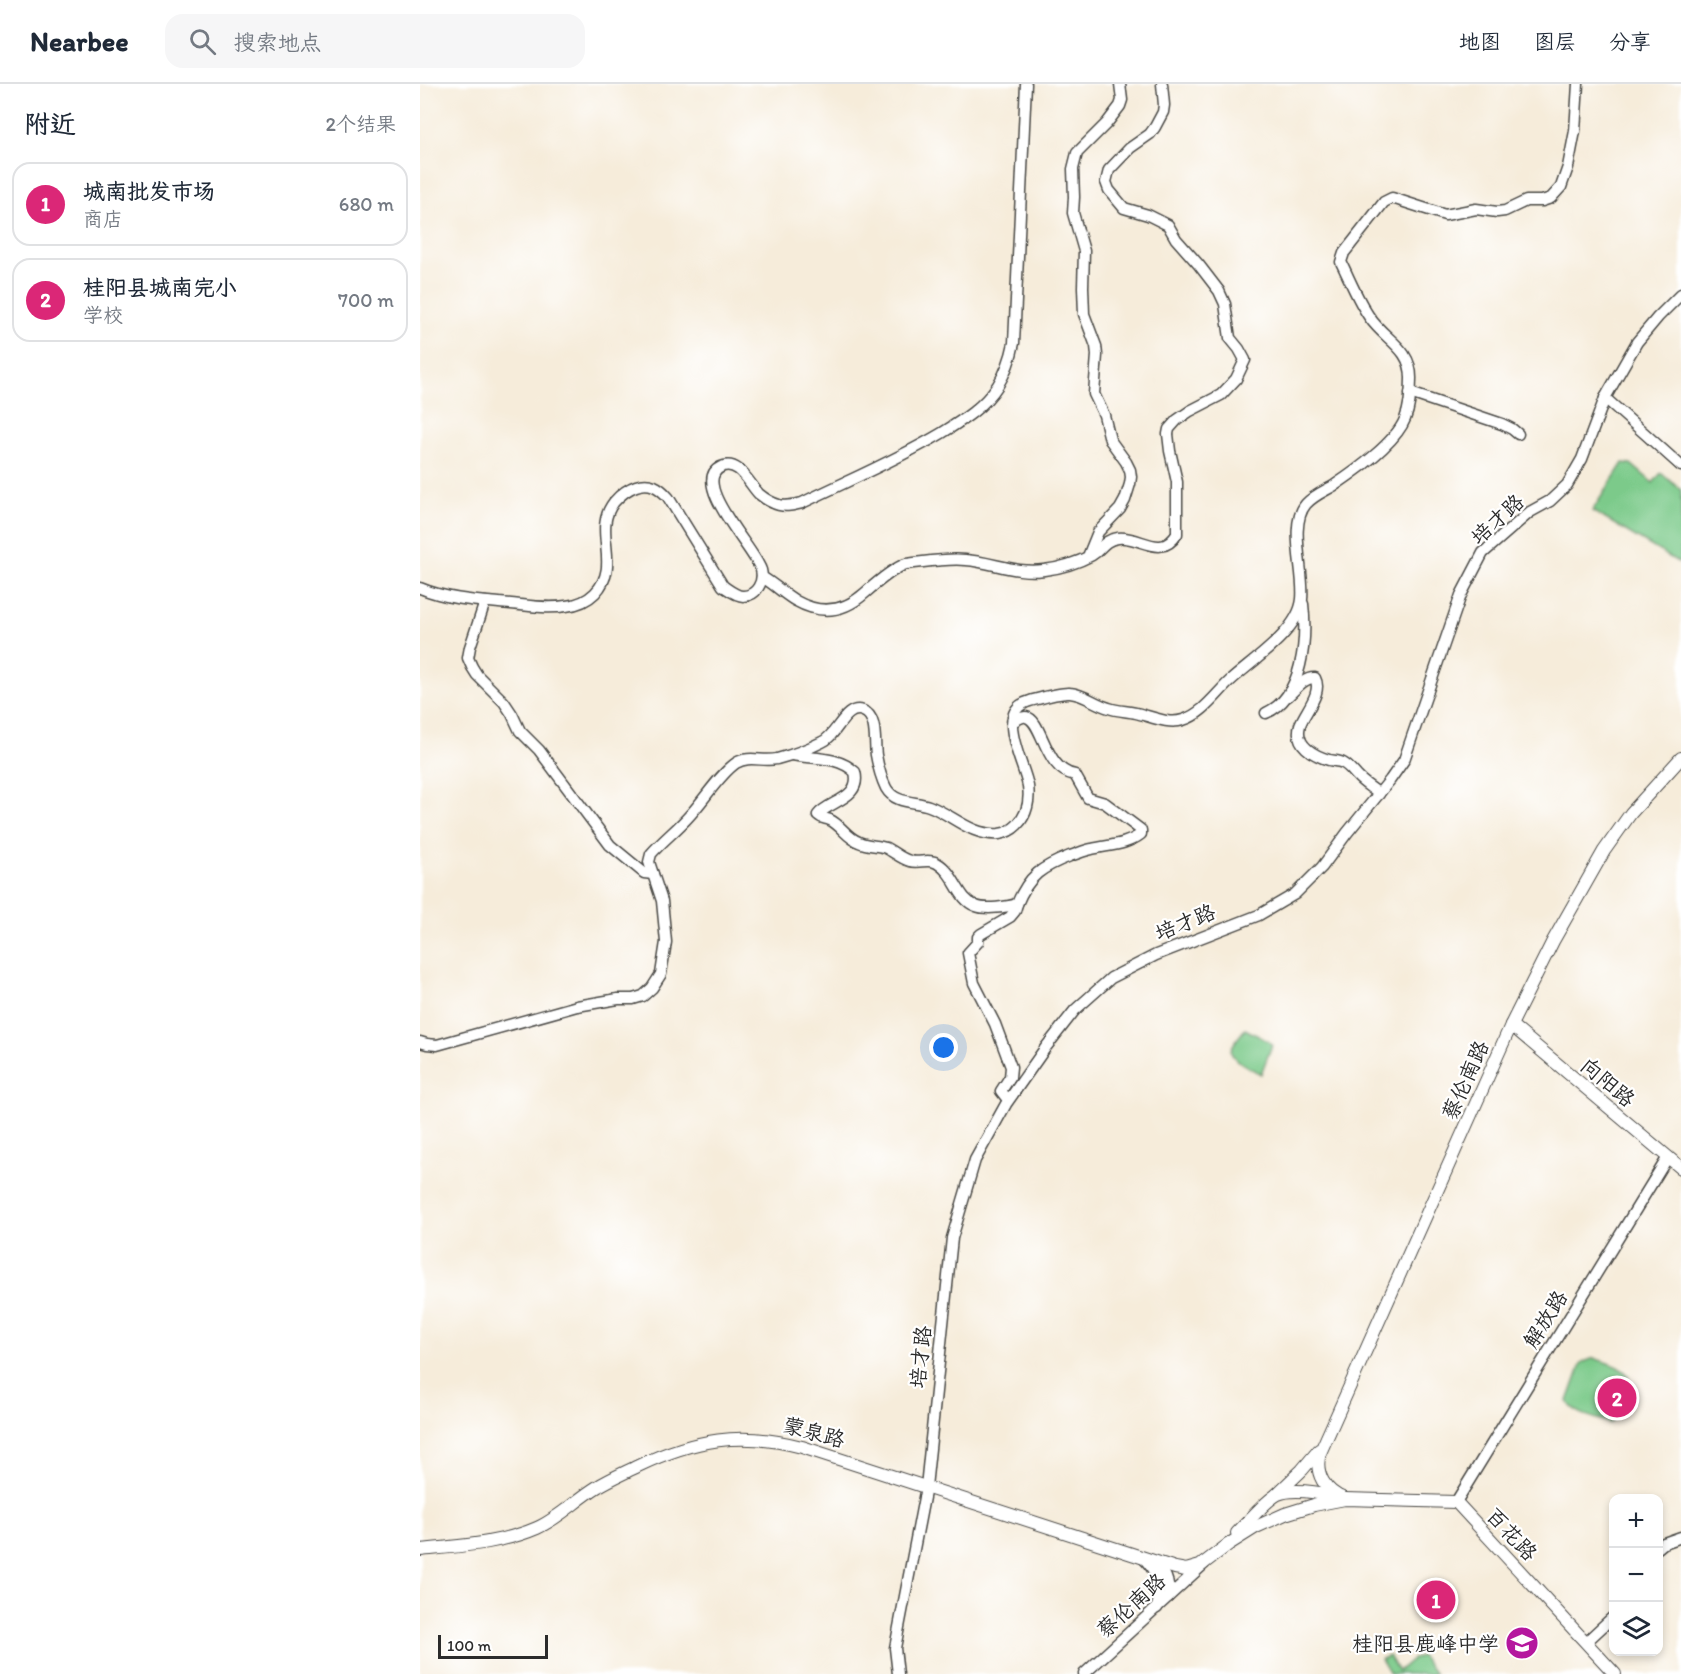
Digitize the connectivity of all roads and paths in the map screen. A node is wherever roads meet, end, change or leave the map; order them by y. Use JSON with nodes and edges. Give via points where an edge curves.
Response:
{"nodes":[{"id":1,"x":1026,"y":84,"type":"edge"},
{"id":2,"x":1162,"y":84,"type":"edge"},
{"id":3,"x":1578,"y":84,"type":"edge"},
{"id":4,"x":1123,"y":87,"type":"edge"},
{"id":5,"x":1681,"y":294,"type":"edge"},
{"id":6,"x":1410,"y":393,"type":"junction"},
{"id":7,"x":1605,"y":398,"type":"junction"},
{"id":8,"x":1518,"y":434,"type":"dead end"},
{"id":9,"x":1681,"y":466,"type":"edge"},
{"id":10,"x":1088,"y":556,"type":"junction"},
{"id":11,"x":762,"y":577,"type":"junction"},
{"id":12,"x":420,"y":588,"type":"edge"},
{"id":13,"x":1302,"y":598,"type":"junction"},
{"id":14,"x":485,"y":602,"type":"junction"},
{"id":15,"x":1288,"y":696,"type":"junction"},
{"id":16,"x":1266,"y":713,"type":"dead end"},
{"id":17,"x":1013,"y":721,"type":"junction"},
{"id":18,"x":790,"y":755,"type":"junction"},
{"id":19,"x":1681,"y":758,"type":"edge"},
{"id":20,"x":1379,"y":794,"type":"junction"},
{"id":21,"x":653,"y":874,"type":"junction"},
{"id":22,"x":1017,"y":904,"type":"junction"},
{"id":23,"x":1510,"y":1025,"type":"junction"},
{"id":24,"x":420,"y":1042,"type":"edge"},
{"id":25,"x":1008,"y":1100,"type":"junction"},
{"id":26,"x":1668,"y":1157,"type":"junction"},
{"id":27,"x":1681,"y":1167,"type":"edge"},
{"id":28,"x":1325,"y":1442,"type":"junction"},
{"id":29,"x":926,"y":1487,"type":"junction"},
{"id":30,"x":1274,"y":1497,"type":"junction"},
{"id":31,"x":1345,"y":1499,"type":"junction"},
{"id":32,"x":1456,"y":1502,"type":"junction"},
{"id":33,"x":1681,"y":1537,"type":"edge"},
{"id":34,"x":1663,"y":1544,"type":"edge"},
{"id":35,"x":420,"y":1550,"type":"edge"},
{"id":36,"x":1147,"y":1559,"type":"junction"},
{"id":37,"x":1204,"y":1564,"type":"junction"},
{"id":38,"x":1168,"y":1597,"type":"junction"},
{"id":39,"x":1157,"y":1608,"type":"junction"},
{"id":40,"x":1609,"y":1621,"type":"edge"},
{"id":41,"x":1586,"y":1642,"type":"junction"},
{"id":42,"x":898,"y":1674,"type":"edge"},
{"id":43,"x":1084,"y":1674,"type":"edge"},
{"id":44,"x":1615,"y":1674,"type":"edge"}],
"edges":[{"from":1,"to":11,"type":"street","via":[[1016,326],[1006,371],[987,399],[963,420],[909,452],[802,503],[790,506],[769,501],[736,468],[720,467],[714,472],[711,481],[717,500],[756,558]]},
{"from":2,"to":10,"type":"street","via":[[1163,112],[1155,127],[1108,170],[1106,182],[1124,208],[1168,225],[1218,291],[1225,304],[1230,338],[1245,360],[1236,379],[1221,395],[1190,411],[1169,429],[1178,482],[1177,534],[1173,539],[1161,546],[1124,537],[1111,539]]},
{"from":3,"to":6,"type":"street","via":[[1568,167],[1561,187],[1551,198],[1526,201],[1505,211],[1476,209],[1445,215],[1392,198],[1384,202],[1344,253],[1341,262],[1370,319],[1409,362]]},
{"from":4,"to":10,"type":"street","via":[[1120,106],[1077,153],[1073,169],[1073,213],[1084,251],[1084,314],[1097,355],[1094,394],[1110,440],[1126,462],[1131,477],[1125,500],[1098,532]]},
{"from":5,"to":7,"type":"street","name":"培才路","via":[[1636,342]]},
{"from":6,"to":8,"type":"street","via":[[1502,424]]},
{"from":6,"to":13,"type":"street","via":[[1405,420],[1393,439],[1345,478],[1315,496],[1300,513]]},
{"from":7,"to":9,"type":"street"},
{"from":7,"to":20,"type":"street","name":"培才路","via":[[1582,459],[1567,485],[1483,553],[1461,595],[1404,760]]},
{"from":10,"to":11,"type":"street","via":[[1060,567],[1028,572],[966,560],[906,564],[847,607],[831,609],[798,602]]},
{"from":11,"to":14,"type":"street","via":[[759,588],[743,596],[723,586],[668,497],[648,483],[627,489],[612,505],[605,525],[606,577],[587,599],[555,607]]},
{"from":12,"to":14,"type":"street","via":[[450,598]]},
{"from":13,"to":15,"type":"street","via":[[1301,659]]},
{"from":13,"to":17,"type":"street","via":[[1300,609],[1285,632],[1212,700],[1184,720],[1172,722],[1108,708],[1083,696],[1062,692],[1018,706]]},
{"from":14,"to":21,"type":"street","via":[[470,647],[468,658],[472,667],[504,702],[520,731],[605,839],[633,866]]},
{"from":15,"to":16,"type":"street"},
{"from":15,"to":20,"type":"street","via":[[1306,680],[1316,678],[1318,687],[1300,725],[1300,742],[1326,759],[1344,764]]},
{"from":17,"to":18,"type":"street","via":[[1013,736],[1029,797],[1021,821],[1011,831],[999,834],[966,827],[927,805],[900,800],[888,792],[878,766],[873,723],[864,711],[851,712],[826,741]]},
{"from":17,"to":22,"type":"street","via":[[1029,718],[1054,762],[1062,771],[1075,775],[1088,798],[1105,803],[1141,830],[1135,838],[1089,849],[1041,869],[1020,894]]},
{"from":18,"to":21,"type":"street","via":[[772,760],[749,758],[734,765],[651,854]]},
{"from":18,"to":22,"type":"street","via":[[837,762],[855,771],[856,781],[848,794],[820,811],[820,818],[830,820],[857,842],[885,848],[907,861],[938,864],[950,874],[964,898],[977,907]]},
{"from":19,"to":23,"type":"main road","name":"蔡伦南路","via":[[1631,813],[1604,851]]},
{"from":20,"to":25,"type":"street","name":"培才路","via":[[1322,867],[1295,894],[1259,915],[1156,955],[1111,978],[1075,1010]]},
{"from":21,"to":24,"type":"street","via":[[662,901],[666,942],[661,974],[643,996],[578,1006],[437,1044]]},
{"from":22,"to":25,"type":"street","via":[[1013,914],[981,934],[968,953],[974,983],[1011,1067],[1001,1091]]},
{"from":23,"to":26,"type":"main road","name":"向阳路"},
{"from":23,"to":28,"type":"main road","name":"蔡伦南路"},
{"from":25,"to":29,"type":"street","name":"培才路","via":[[975,1160],[952,1238]]},
{"from":26,"to":27,"type":"main road","name":"向阳路"},
{"from":26,"to":32,"type":"street","name":"解放路"},
{"from":28,"to":30,"type":"main road","name":"蔡伦南路"},
{"from":28,"to":31,"type":"main road","name":"蔡伦南路","via":[[1318,1458],[1320,1476],[1330,1490]]},
{"from":29,"to":35,"type":"main road","name":"蒙泉路","via":[[788,1443],[716,1440],[676,1449],[620,1475],[527,1532],[489,1542]]},
{"from":29,"to":36,"type":"main road","name":"蒙泉路"},
{"from":29,"to":42,"type":"street","name":"培才路","via":[[895,1648]]},
{"from":30,"to":31,"type":"main road","name":"百花路","via":[[1290,1492]]},
{"from":30,"to":37,"type":"main road"},
{"from":31,"to":32,"type":"main road","name":"百花路"},
{"from":31,"to":37,"type":"main road","name":"百花路","via":[[1270,1520]]},
{"from":32,"to":41,"type":"main road","name":"百花路"},
{"from":33,"to":34,"type":"street"},
{"from":36,"to":37,"type":"main road","name":"蒙泉路","via":[[1186,1570]]},
{"from":36,"to":38,"type":"street","via":[[1166,1577]]},
{"from":36,"to":39,"type":"street","via":[[1157,1579]]},
{"from":37,"to":38,"type":"street","name":"蔡伦南路"},
{"from":38,"to":39,"type":"street","name":"蔡伦南路"},
{"from":39,"to":43,"type":"street","name":"蔡伦南路"},
{"from":40,"to":41,"type":"street"},
{"from":41,"to":44,"type":"main road","name":"百花路"}]}
